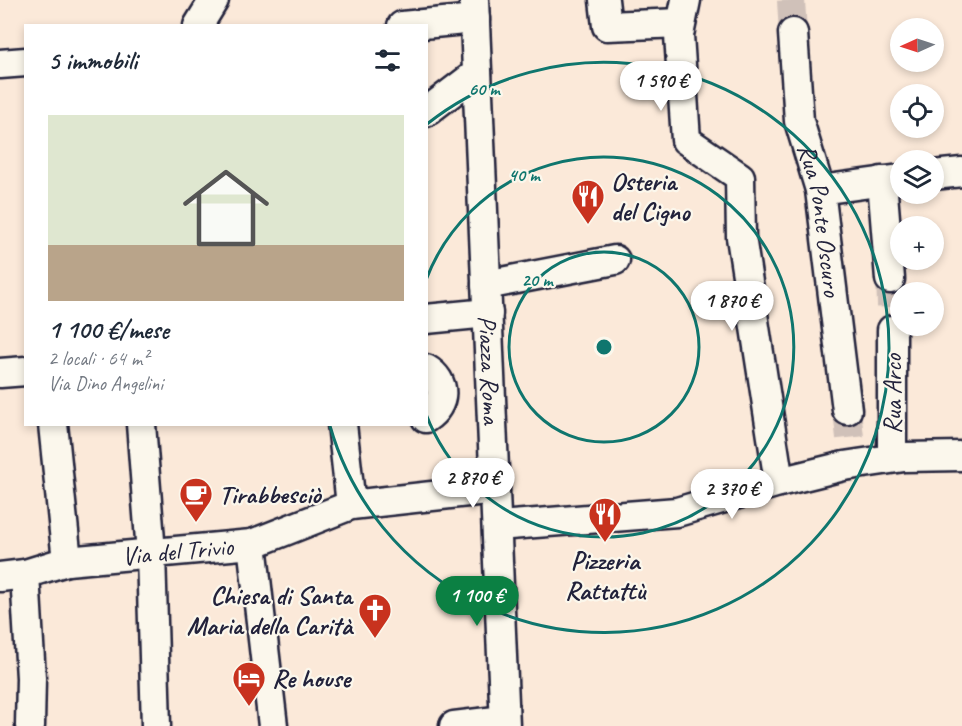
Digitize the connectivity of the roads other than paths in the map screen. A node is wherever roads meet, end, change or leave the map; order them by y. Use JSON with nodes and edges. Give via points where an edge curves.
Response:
{"nodes":[{"id":1,"x":214,"y":0,"type":"edge"},
{"id":2,"x":604,"y":0,"type":"edge"},
{"id":3,"x":689,"y":6,"type":"edge"},
{"id":4,"x":475,"y":9,"type":"edge"},
{"id":5,"x":199,"y":24,"type":"edge"},
{"id":6,"x":411,"y":24,"type":"edge"},
{"id":7,"x":793,"y":33,"type":"tunnel mouth"},
{"id":8,"x":24,"y":62,"type":"edge"},
{"id":9,"x":0,"y":64,"type":"edge"},
{"id":10,"x":477,"y":73,"type":"junction"},
{"id":11,"x":428,"y":110,"type":"edge"},
{"id":12,"x":962,"y":172,"type":"edge"},
{"id":13,"x":944,"y":174,"type":"edge"},
{"id":14,"x":890,"y":180,"type":"edge"},
{"id":15,"x":820,"y":190,"type":"junction"},
{"id":16,"x":891,"y":204,"type":"edge"},
{"id":17,"x":615,"y":260,"type":"dead end"},
{"id":18,"x":890,"y":279,"type":"tunnel mouth"},
{"id":19,"x":486,"y":285,"type":"junction"},
{"id":20,"x":488,"y":313,"type":"junction"},
{"id":21,"x":428,"y":319,"type":"edge"},
{"id":22,"x":891,"y":336,"type":"tunnel mouth"},
{"id":23,"x":24,"y":371,"type":"edge"},
{"id":24,"x":0,"y":373,"type":"edge"},
{"id":25,"x":444,"y":383,"type":"edge"},
{"id":26,"x":847,"y":410,"type":"tunnel mouth"},
{"id":27,"x":428,"y":418,"type":"edge"},
{"id":28,"x":342,"y":426,"type":"edge"},
{"id":29,"x":141,"y":428,"type":"edge"},
{"id":30,"x":54,"y":431,"type":"edge"},
{"id":31,"x":962,"y":456,"type":"edge"},
{"id":32,"x":892,"y":458,"type":"junction"},
{"id":33,"x":779,"y":482,"type":"junction"},
{"id":34,"x":495,"y":489,"type":"junction"},
{"id":35,"x":351,"y":505,"type":"junction"},
{"id":36,"x":497,"y":526,"type":"junction"},
{"id":37,"x":252,"y":544,"type":"junction"},
{"id":38,"x":151,"y":553,"type":"junction"},
{"id":39,"x":68,"y":561,"type":"junction"},
{"id":40,"x":12,"y":576,"type":"edge"},
{"id":41,"x":504,"y":723,"type":"edge"},
{"id":42,"x":30,"y":726,"type":"edge"},
{"id":43,"x":156,"y":726,"type":"edge"},
{"id":44,"x":273,"y":726,"type":"edge"},
{"id":45,"x":454,"y":726,"type":"edge"}],
"edges":[{"from":1,"to":5,"type":"street"},
{"from":2,"to":3,"type":"street","via":[[607,26]]},
{"from":3,"to":33,"type":"street","via":[[678,35],[686,140],[740,177],[741,237]]},
{"from":4,"to":6,"type":"street"},
{"from":4,"to":10,"type":"street"},
{"from":7,"to":15,"type":"street","name":"Rua Ponte Oscuro","via":[[799,121]]},
{"from":8,"to":9,"type":"street"},
{"from":10,"to":11,"type":"street"},
{"from":10,"to":19,"type":"street"},
{"from":12,"to":13,"type":"street"},
{"from":14,"to":15,"type":"street"},
{"from":15,"to":26,"type":"street","name":"Rua Ponte Oscuro"},
{"from":16,"to":18,"type":"street"},
{"from":17,"to":19,"type":"street"},
{"from":19,"to":20,"type":"street"},
{"from":20,"to":21,"type":"street","name":"Piazza Roma"},
{"from":20,"to":34,"type":"street","name":"Piazza Roma"},
{"from":22,"to":32,"type":"street","name":"Rua Arco"},
{"from":23,"to":24,"type":"street"},
{"from":25,"to":27,"type":"street","name":"Piazza Roma","via":[[441,401]]},
{"from":28,"to":35,"type":"street"},
{"from":29,"to":38,"type":"street"},
{"from":30,"to":39,"type":"street"},
{"from":31,"to":32,"type":"street"},
{"from":32,"to":33,"type":"street","via":[[852,460]]},
{"from":33,"to":36,"type":"street","via":[[677,512]]},
{"from":34,"to":35,"type":"street"},
{"from":34,"to":36,"type":"street","name":"Piazza Roma"},
{"from":35,"to":37,"type":"street","name":"Via del Trivio"},
{"from":36,"to":41,"type":"street","name":"Piazza Roma"},
{"from":37,"to":38,"type":"street","name":"Via del Trivio"},
{"from":37,"to":44,"type":"street"},
{"from":38,"to":39,"type":"street","name":"Via del Trivio"},
{"from":38,"to":43,"type":"street"},
{"from":39,"to":40,"type":"street","name":"Via del Trivio"},
{"from":40,"to":42,"type":"street","via":[[31,678]]},
{"from":41,"to":45,"type":"street"}]}
